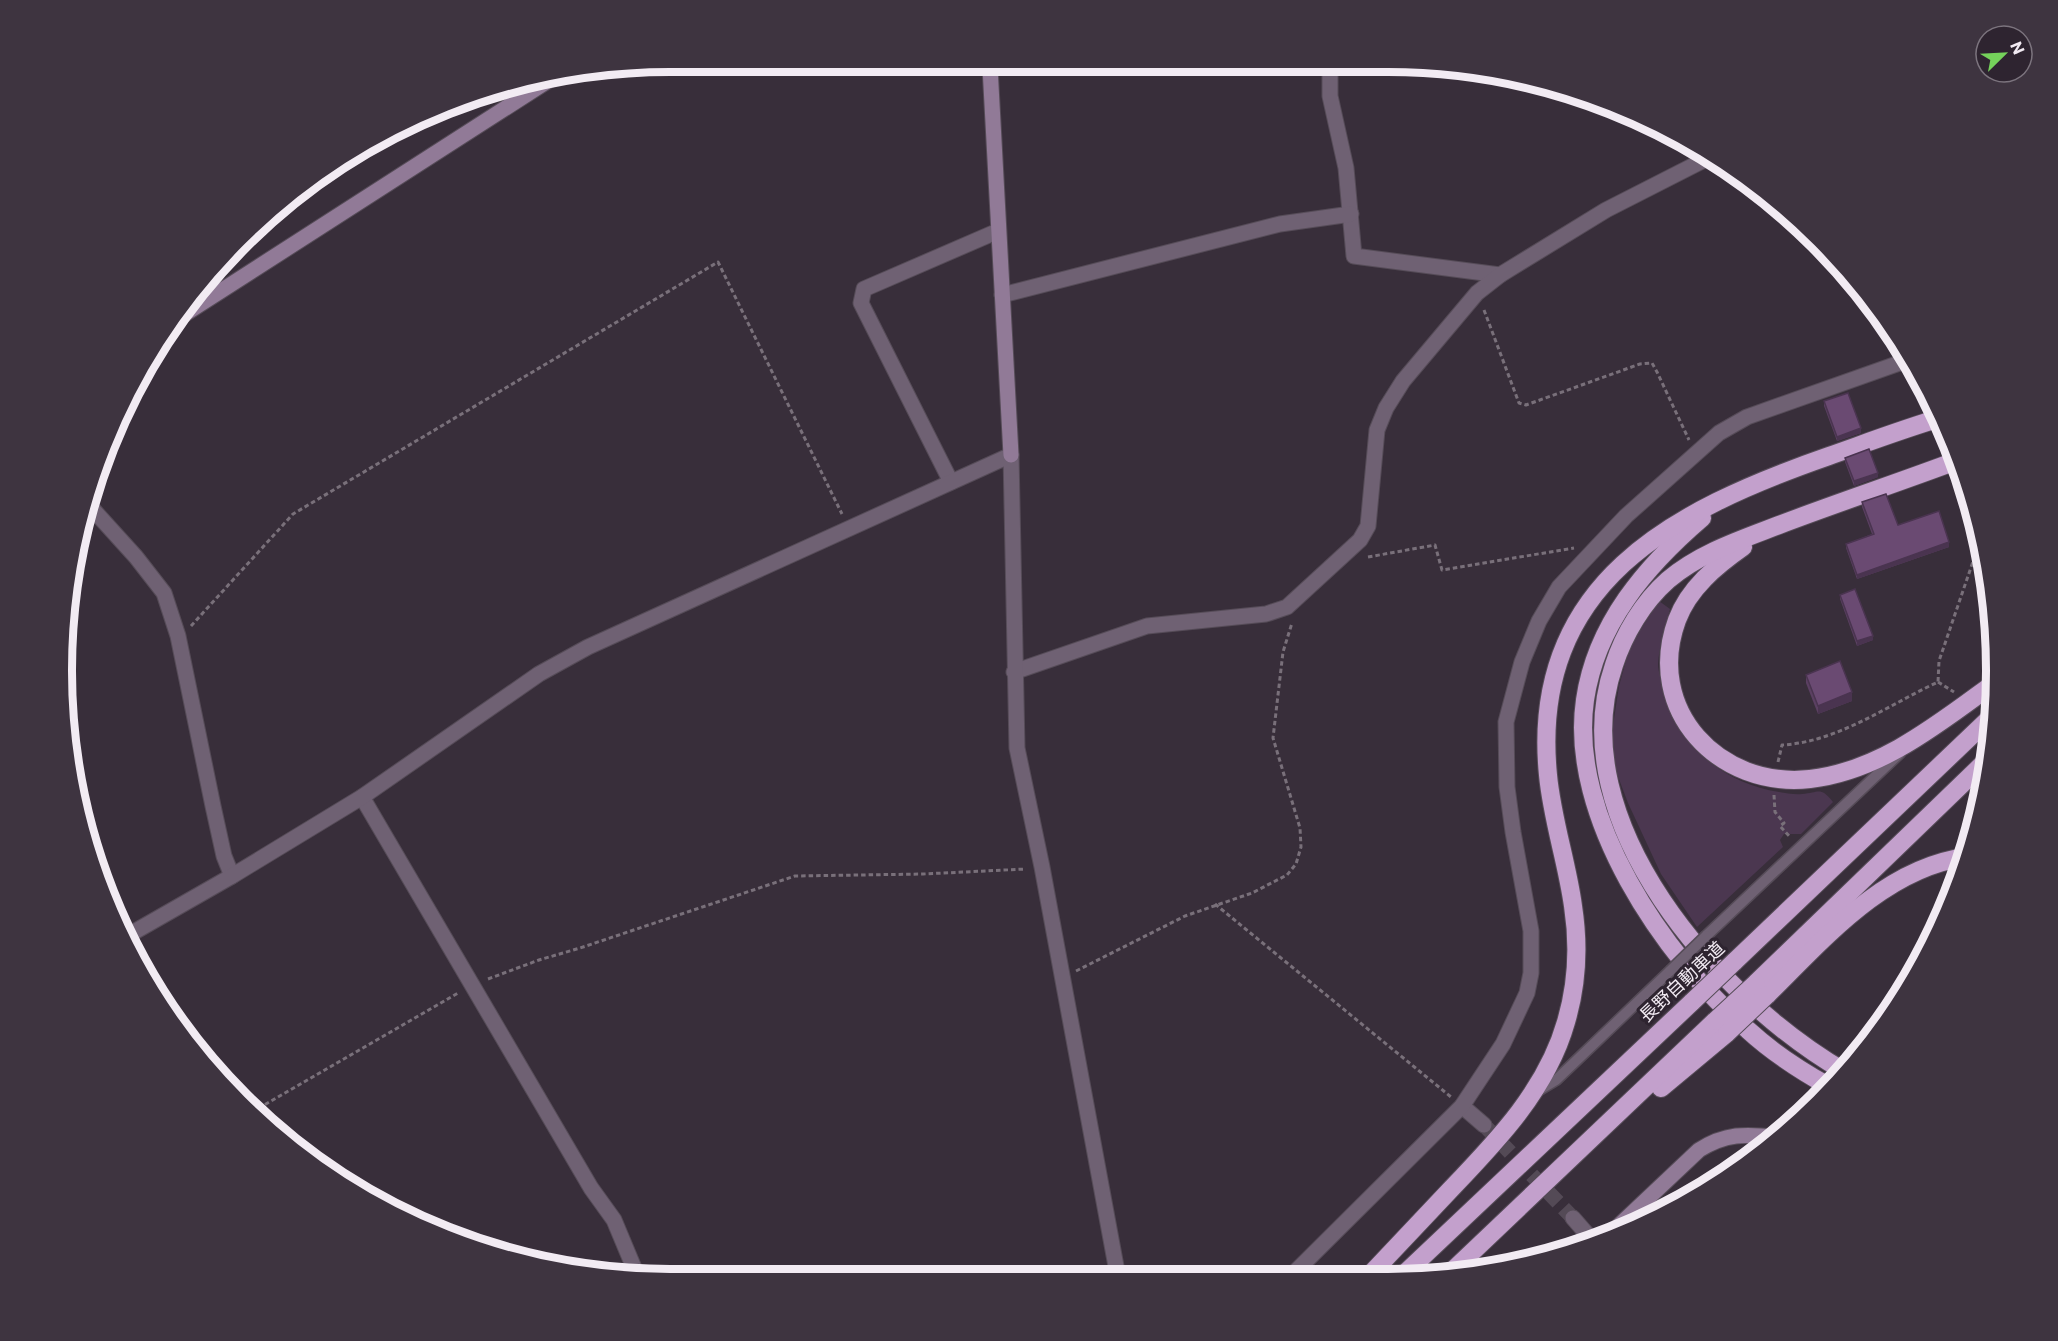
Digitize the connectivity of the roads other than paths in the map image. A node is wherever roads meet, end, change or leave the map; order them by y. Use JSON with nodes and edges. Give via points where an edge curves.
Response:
{"nodes":[{"id":1,"x":990,"y":72,"type":"edge"},
{"id":2,"x":1330,"y":72,"type":"edge"},
{"id":3,"x":538,"y":87,"type":"edge"},
{"id":4,"x":1702,"y":161,"type":"edge"},
{"id":5,"x":1351,"y":214,"type":"junction"},
{"id":6,"x":998,"y":231,"type":"junction"},
{"id":7,"x":1500,"y":275,"type":"junction"},
{"id":8,"x":1002,"y":295,"type":"junction"},
{"id":9,"x":195,"y":308,"type":"edge"},
{"id":10,"x":1901,"y":363,"type":"edge"},
{"id":11,"x":1931,"y":421,"type":"edge"},
{"id":12,"x":1011,"y":455,"type":"junction"},
{"id":13,"x":1949,"y":464,"type":"edge"},
{"id":14,"x":951,"y":482,"type":"junction"},
{"id":15,"x":1743,"y":489,"type":"junction"},
{"id":16,"x":94,"y":510,"type":"edge"},
{"id":17,"x":1789,"y":521,"type":"junction"},
{"id":18,"x":1014,"y":672,"type":"junction"},
{"id":19,"x":1986,"y":690,"type":"edge"},
{"id":20,"x":1984,"y":724,"type":"edge"},
{"id":21,"x":1908,"y":744,"type":"junction"},
{"id":22,"x":1977,"y":770,"type":"edge"},
{"id":23,"x":363,"y":797,"type":"junction"},
{"id":24,"x":1955,"y":859,"type":"edge"},
{"id":25,"x":232,"y":876,"type":"junction"},
{"id":26,"x":133,"y":933,"type":"edge"},
{"id":27,"x":1761,"y":989,"type":"junction"},
{"id":28,"x":1836,"y":1066,"type":"edge"},
{"id":29,"x":1822,"y":1082,"type":"edge"},
{"id":30,"x":1531,"y":1095,"type":"junction"},
{"id":31,"x":1462,"y":1106,"type":"junction"},
{"id":32,"x":1484,"y":1125,"type":"tunnel mouth"},
{"id":33,"x":1762,"y":1136,"type":"edge"},
{"id":34,"x":1573,"y":1218,"type":"tunnel mouth"},
{"id":35,"x":1626,"y":1219,"type":"edge"},
{"id":36,"x":1587,"y":1234,"type":"edge"},
{"id":37,"x":1459,"y":1265,"type":"edge"},
{"id":38,"x":634,"y":1268,"type":"edge"},
{"id":39,"x":1410,"y":1268,"type":"edge"},
{"id":40,"x":1117,"y":1269,"type":"edge"},
{"id":41,"x":1298,"y":1269,"type":"edge"},
{"id":42,"x":1376,"y":1269,"type":"edge"}],
"edges":[{"from":1,"to":6,"type":"street"},
{"from":2,"to":5,"type":"street","via":[[1330,96],[1346,168]]},
{"from":3,"to":9,"type":"street"},
{"from":4,"to":7,"type":"street","via":[[1606,210]]},
{"from":5,"to":7,"type":"street","via":[[1354,256]]},
{"from":5,"to":8,"type":"street","via":[[1280,225]]},
{"from":6,"to":8,"type":"street"},
{"from":6,"to":14,"type":"street","via":[[864,289],[861,303]]},
{"from":7,"to":18,"type":"street","via":[[1477,293],[1402,381],[1386,408],[1377,430],[1368,526],[1360,540],[1287,607],[1266,614],[1147,626]]},
{"from":8,"to":12,"type":"street"},
{"from":10,"to":31,"type":"street","via":[[1747,417],[1719,433],[1626,516],[1559,587],[1522,662],[1506,722],[1507,788],[1531,931],[1531,973],[1527,993],[1503,1044]]},
{"from":11,"to":15,"type":"highway"},
{"from":12,"to":14,"type":"street"},
{"from":12,"to":18,"type":"street"},
{"from":13,"to":17,"type":"highway"},
{"from":14,"to":23,"type":"street","via":[[588,647],[539,674]]},
{"from":15,"to":29,"type":"highway","via":[[1687,531],[1618,608],[1596,656],[1585,701],[1586,774],[1599,818],[1617,858],[1675,953],[1748,1030]]},
{"from":15,"to":30,"type":"highway","via":[[1675,524],[1629,557],[1579,618],[1555,673],[1546,741],[1548,776],[1573,907],[1576,966],[1565,1025]]},
{"from":16,"to":25,"type":"street","via":[[164,593],[177,636],[224,856]]},
{"from":17,"to":21,"type":"highway","via":[[1724,561],[1688,599],[1677,619],[1670,659],[1671,679],[1682,714],[1703,745],[1717,757],[1734,768],[1769,779],[1792,781],[1832,775]]},
{"from":17,"to":28,"type":"highway","via":[[1684,567],[1646,604],[1619,651],[1611,674],[1602,723],[1603,752],[1630,841],[1676,921],[1725,978],[1764,1015]]},
{"from":18,"to":40,"type":"street","via":[[1017,748]]},
{"from":19,"to":21,"type":"highway"},
{"from":20,"to":39,"type":"highway","name":"長野自動車道","bridge":true},
{"from":21,"to":30,"type":"lane","bridge":true,"via":[[1556,1080]]},
{"from":22,"to":27,"type":"highway"},
{"from":23,"to":25,"type":"street"},
{"from":23,"to":38,"type":"street","via":[[591,1188],[614,1220]]},
{"from":24,"to":27,"type":"highway","via":[[1933,865],[1881,891]]},
{"from":25,"to":26,"type":"street"},
{"from":27,"to":37,"type":"highway","bridge":true},
{"from":30,"to":42,"type":"highway","via":[[1514,1121]]},
{"from":31,"to":32,"type":"street"},
{"from":31,"to":41,"type":"street"},
{"from":33,"to":35,"type":"street","via":[[1733,1135],[1715,1140],[1699,1150]]},
{"from":34,"to":36,"type":"street"}]}
